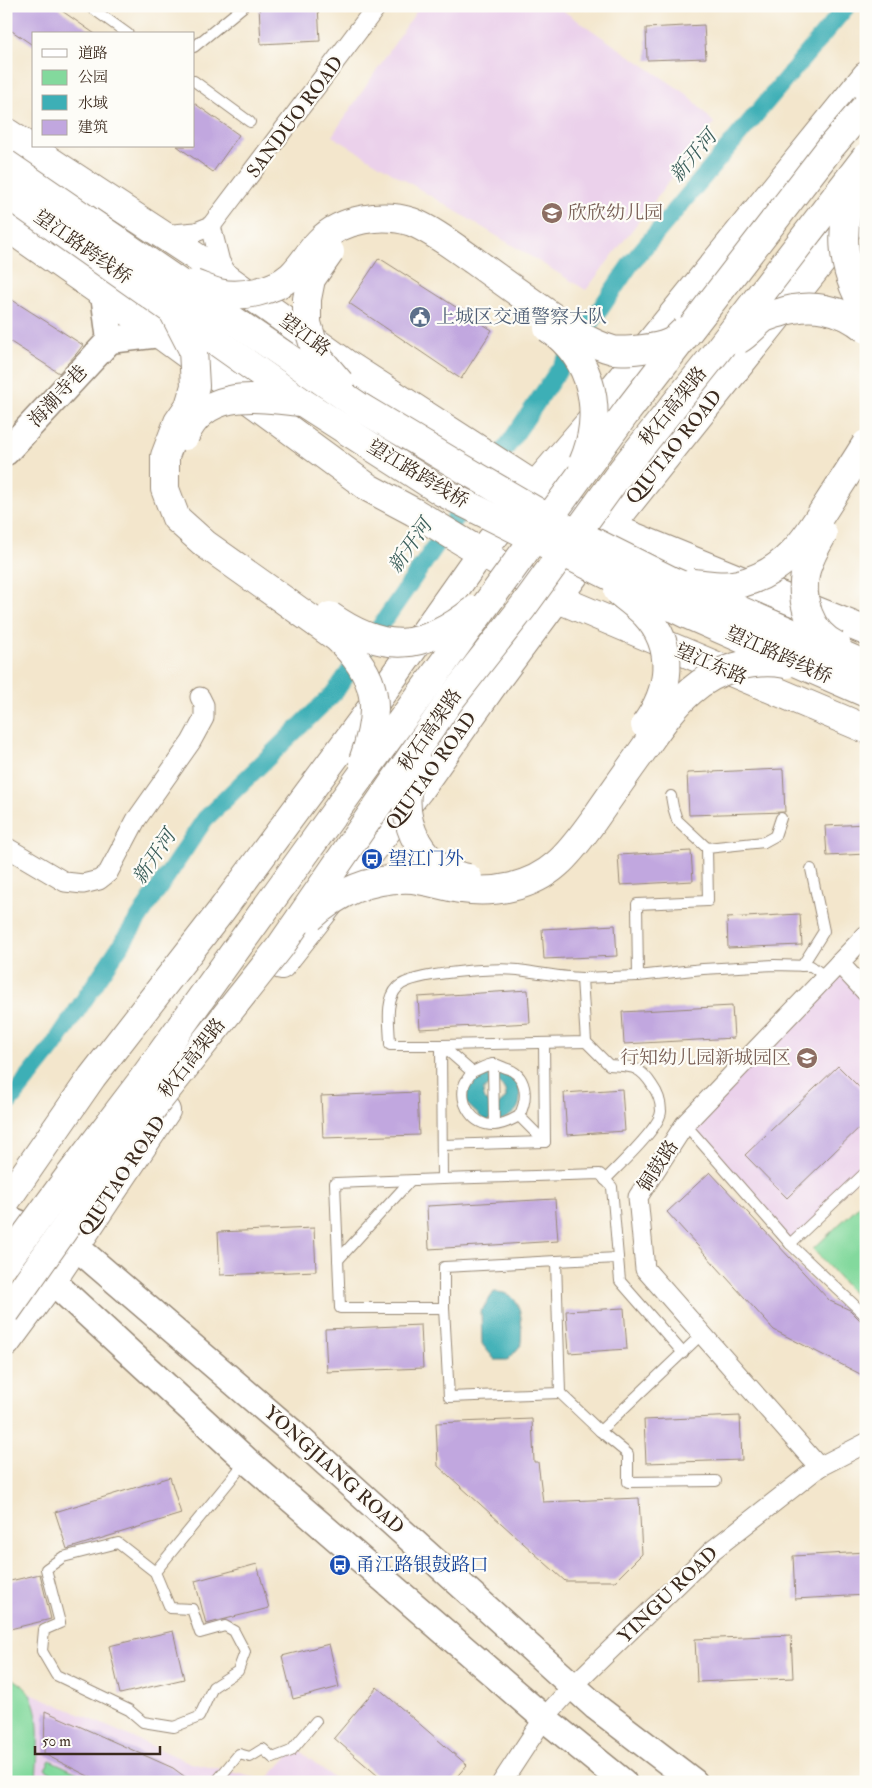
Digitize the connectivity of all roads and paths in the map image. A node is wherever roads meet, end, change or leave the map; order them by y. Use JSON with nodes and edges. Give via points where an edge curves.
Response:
{"nodes":[{"id":1,"x":90,"y":6,"type":"edge"},
{"id":2,"x":244,"y":6,"type":"edge"},
{"id":3,"x":378,"y":6,"type":"edge"},
{"id":4,"x":125,"y":32,"type":"edge"},
{"id":5,"x":195,"y":46,"type":"edge"},
{"id":6,"x":866,"y":76,"type":"edge"},
{"id":7,"x":195,"y":82,"type":"edge"},
{"id":8,"x":866,"y":106,"type":"edge"},
{"id":9,"x":250,"y":122,"type":"dead end"},
{"id":10,"x":6,"y":132,"type":"edge"},
{"id":11,"x":863,"y":160,"type":"edge"},
{"id":12,"x":6,"y":164,"type":"edge"},
{"id":13,"x":6,"y":192,"type":"edge"},
{"id":14,"x":866,"y":206,"type":"edge"},
{"id":15,"x":6,"y":226,"type":"edge"},
{"id":16,"x":211,"y":226,"type":"junction"},
{"id":17,"x":162,"y":235,"type":"junction"},
{"id":18,"x":157,"y":268,"type":"junction"},
{"id":19,"x":232,"y":282,"type":"junction"},
{"id":20,"x":104,"y":294,"type":"junction"},
{"id":21,"x":172,"y":309,"type":"junction"},
{"id":22,"x":866,"y":310,"type":"edge"},
{"id":23,"x":696,"y":321,"type":"junction"},
{"id":24,"x":866,"y":328,"type":"edge"},
{"id":25,"x":160,"y":334,"type":"junction"},
{"id":26,"x":110,"y":340,"type":"junction"},
{"id":27,"x":718,"y":350,"type":"junction"},
{"id":28,"x":302,"y":402,"type":"junction"},
{"id":29,"x":360,"y":407,"type":"junction"},
{"id":30,"x":866,"y":444,"type":"edge"},
{"id":31,"x":6,"y":452,"type":"edge"},
{"id":32,"x":866,"y":463,"type":"edge"},
{"id":33,"x":525,"y":479,"type":"junction"},
{"id":34,"x":576,"y":481,"type":"junction"},
{"id":35,"x":610,"y":527,"type":"junction"},
{"id":36,"x":474,"y":549,"type":"junction"},
{"id":37,"x":592,"y":569,"type":"junction"},
{"id":38,"x":670,"y":580,"type":"junction"},
{"id":39,"x":494,"y":593,"type":"junction"},
{"id":40,"x":556,"y":598,"type":"junction"},
{"id":41,"x":866,"y":631,"type":"edge"},
{"id":42,"x":866,"y":660,"type":"edge"},
{"id":43,"x":866,"y":665,"type":"edge"},
{"id":44,"x":807,"y":668,"type":"junction"},
{"id":45,"x":866,"y":693,"type":"edge"},
{"id":46,"x":200,"y":697,"type":"dead end"},
{"id":47,"x":430,"y":729,"type":"junction"},
{"id":48,"x":866,"y":729,"type":"edge"},
{"id":49,"x":350,"y":791,"type":"junction"},
{"id":50,"x":671,"y":796,"type":"dead end"},
{"id":51,"x":782,"y":818,"type":"dead end"},
{"id":52,"x":6,"y":847,"type":"edge"},
{"id":53,"x":707,"y":848,"type":"junction"},
{"id":54,"x":811,"y":870,"type":"dead end"},
{"id":55,"x":866,"y":935,"type":"edge"},
{"id":56,"x":280,"y":947,"type":"junction"},
{"id":57,"x":840,"y":963,"type":"junction"},
{"id":58,"x":802,"y":966,"type":"junction"},
{"id":59,"x":638,"y":976,"type":"junction"},
{"id":60,"x":826,"y":977,"type":"junction"},
{"id":61,"x":582,"y":978,"type":"junction"},
{"id":62,"x":866,"y":992,"type":"edge"},
{"id":63,"x":586,"y":1042,"type":"junction"},
{"id":64,"x":544,"y":1043,"type":"junction"},
{"id":65,"x":441,"y":1045,"type":"junction"},
{"id":66,"x":493,"y":1064,"type":"junction"},
{"id":67,"x":472,"y":1072,"type":"junction"},
{"id":68,"x":519,"y":1116,"type":"junction"},
{"id":69,"x":685,"y":1124,"type":"junction"},
{"id":70,"x":494,"y":1125,"type":"junction"},
{"id":71,"x":545,"y":1142,"type":"junction"},
{"id":72,"x":442,"y":1145,"type":"junction"},
{"id":73,"x":866,"y":1172,"type":"edge"},
{"id":74,"x":442,"y":1180,"type":"junction"},
{"id":75,"x":605,"y":1180,"type":"junction"},
{"id":76,"x":410,"y":1181,"type":"junction"},
{"id":77,"x":6,"y":1201,"type":"edge"},
{"id":78,"x":6,"y":1218,"type":"edge"},
{"id":79,"x":790,"y":1244,"type":"junction"},
{"id":80,"x":76,"y":1246,"type":"junction"},
{"id":81,"x":6,"y":1248,"type":"edge"},
{"id":82,"x":618,"y":1258,"type":"junction"},
{"id":83,"x":338,"y":1260,"type":"junction"},
{"id":84,"x":556,"y":1261,"type":"junction"},
{"id":85,"x":6,"y":1262,"type":"edge"},
{"id":86,"x":52,"y":1281,"type":"junction"},
{"id":87,"x":444,"y":1308,"type":"junction"},
{"id":88,"x":6,"y":1312,"type":"edge"},
{"id":89,"x":866,"y":1316,"type":"edge"},
{"id":90,"x":702,"y":1334,"type":"junction"},
{"id":91,"x":6,"y":1343,"type":"edge"},
{"id":92,"x":683,"y":1353,"type":"junction"},
{"id":93,"x":560,"y":1393,"type":"junction"},
{"id":94,"x":600,"y":1431,"type":"junction"},
{"id":95,"x":866,"y":1443,"type":"edge"},
{"id":96,"x":246,"y":1460,"type":"junction"},
{"id":97,"x":819,"y":1466,"type":"junction"},
{"id":98,"x":716,"y":1481,"type":"dead end"},
{"id":99,"x":155,"y":1572,"type":"junction"},
{"id":100,"x":573,"y":1686,"type":"junction"},
{"id":101,"x":544,"y":1718,"type":"junction"},
{"id":102,"x":316,"y":1721,"type":"dead end"},
{"id":103,"x":216,"y":1782,"type":"edge"},
{"id":104,"x":502,"y":1782,"type":"edge"},
{"id":105,"x":623,"y":1782,"type":"edge"},
{"id":106,"x":694,"y":1782,"type":"edge"}],
"edges":[{"from":1,"to":4,"type":"lane"},
{"from":2,"to":5,"type":"lane"},
{"from":3,"to":16,"type":"street","name":"SANDUO ROAD"},
{"from":6,"to":33,"type":"main road","via":[[615,386],[591,421]]},
{"from":7,"to":9,"type":"lane"},
{"from":8,"to":23,"type":"main road","name":"秋石高架路","bridge":true},
{"from":10,"to":17,"type":"main road","name":"望江路"},
{"from":11,"to":22,"type":"main road","bridge":true,"via":[[848,200],[844,245],[848,273]]},
{"from":11,"to":27,"type":"main road","name":"秋石高架路","bridge":true},
{"from":12,"to":18,"type":"main road","name":"望江路跨线桥","bridge":true},
{"from":13,"to":21,"type":"main road","name":"望江路跨线桥","bridge":true},
{"from":14,"to":35,"type":"main road","name":"QIUTAO ROAD"},
{"from":15,"to":20,"type":"main road"},
{"from":16,"to":17,"type":"street","via":[[196,232]]},
{"from":16,"to":19,"type":"street","via":[[220,262]]},
{"from":17,"to":19,"type":"main road","name":"望江路"},
{"from":18,"to":23,"type":"main road","bridge":true,"via":[[219,293],[235,295],[264,290],[290,277],[331,231],[346,223],[371,218],[397,219],[422,227],[444,240],[557,320],[590,341],[615,350],[654,348],[670,343]]},
{"from":18,"to":29,"type":"main road","name":"望江路跨线桥","bridge":true},
{"from":19,"to":33,"type":"main road","name":"望江路","via":[[345,364]]},
{"from":20,"to":25,"type":"main road"},
{"from":20,"to":26,"type":"main road"},
{"from":21,"to":28,"type":"main road","name":"望江路跨线桥","bridge":true},
{"from":21,"to":49,"type":"main road","bridge":true,"via":[[193,350],[195,386],[165,456],[165,489],[176,518],[205,544],[336,637],[366,670],[375,716],[371,739]]},
{"from":23,"to":34,"type":"main road","name":"秋石高架路","bridge":true},
{"from":24,"to":27,"type":"main road","bridge":true,"via":[[846,314],[806,307],[765,318],[740,339]]},
{"from":25,"to":26,"type":"main road"},
{"from":25,"to":36,"type":"main road","via":[[369,488]]},
{"from":26,"to":31,"type":"main road","name":"海潮寺巷"},
{"from":27,"to":47,"type":"main road","name":"秋石高架路","bridge":true,"via":[[623,469]]},
{"from":28,"to":37,"type":"main road","name":"望江路跨线桥","bridge":true,"via":[[442,492]]},
{"from":28,"to":39,"type":"main road","bridge":true,"via":[[254,397],[221,401],[201,412],[179,450],[177,470],[179,492],[188,509],[205,527],[338,622],[381,641],[408,644],[430,637],[455,625]]},
{"from":29,"to":34,"type":"main road","bridge":true,"via":[[317,356],[307,323],[311,279],[330,251],[357,234],[372,231],[408,234],[557,334],[580,362],[594,400],[588,452]]},
{"from":29,"to":38,"type":"main road","name":"望江路跨线桥","bridge":true,"via":[[558,524]]},
{"from":30,"to":38,"type":"main road","bridge":true,"via":[[804,542],[778,567],[737,585]]},
{"from":32,"to":42,"type":"main road","bridge":true,"via":[[813,552],[806,569],[804,596],[814,627],[827,641]]},
{"from":33,"to":35,"type":"main road","name":"望江路"},
{"from":33,"to":36,"type":"main road"},
{"from":34,"to":39,"type":"main road","name":"秋石高架路","bridge":true},
{"from":35,"to":40,"type":"main road","name":"QIUTAO ROAD"},
{"from":35,"to":41,"type":"main road"},
{"from":36,"to":40,"type":"main road"},
{"from":36,"to":77,"type":"main road","via":[[372,707],[191,951],[92,1077]]},
{"from":37,"to":44,"type":"main road","name":"望江路跨线桥","bridge":true},
{"from":37,"to":47,"type":"main road","bridge":true,"via":[[645,615],[655,628],[666,659],[666,681],[648,721],[566,835],[547,856],[511,876],[479,879],[445,870],[416,844],[406,803],[409,778]]},
{"from":38,"to":43,"type":"main road","name":"望江路跨线桥","bridge":true},
{"from":39,"to":49,"type":"main road","name":"秋石高架路","bridge":true},
{"from":40,"to":48,"type":"main road","name":"望江东路"},
{"from":40,"to":80,"type":"main road","name":"QIUTAO ROAD","via":[[419,790],[160,1118]]},
{"from":44,"to":45,"type":"main road","name":"望江路跨线桥","bridge":true},
{"from":44,"to":56,"type":"main road","bridge":true,"via":[[777,662],[752,663],[710,677],[690,691],[668,715],[576,844],[556,865],[535,878],[511,888],[483,892],[414,879],[367,884],[325,904]]},
{"from":46,"to":52,"type":"street","via":[[204,718],[192,742],[136,820],[108,874],[83,884],[65,882]]},
{"from":47,"to":56,"type":"main road","name":"秋石高架路","bridge":true},
{"from":49,"to":85,"type":"main road","name":"秋石高架路","bridge":true,"via":[[140,1083]]},
{"from":50,"to":53,"type":"lane","via":[[677,820]]},
{"from":51,"to":53,"type":"lane","via":[[775,836],[764,842]]},
{"from":53,"to":59,"type":"lane","via":[[708,901],[637,904]]},
{"from":54,"to":58,"type":"lane","via":[[824,931]]},
{"from":55,"to":57,"type":"street","name":"铜鼓路"},
{"from":56,"to":88,"type":"main road","name":"秋石高架路","bridge":true,"via":[[158,1101]]},
{"from":57,"to":60,"type":"street","name":"铜鼓路"},
{"from":57,"to":62,"type":"street"},
{"from":58,"to":59,"type":"lane","via":[[721,968]]},
{"from":58,"to":60,"type":"lane","via":[[811,966]]},
{"from":59,"to":61,"type":"lane"},
{"from":60,"to":69,"type":"street","name":"铜鼓路"},
{"from":61,"to":63,"type":"lane"},
{"from":61,"to":65,"type":"lane","via":[[516,970],[475,970],[418,978],[399,986],[390,1002],[390,1046]]},
{"from":63,"to":64,"type":"lane"},
{"from":63,"to":75,"type":"lane","via":[[609,1065],[629,1067],[644,1073],[657,1092],[661,1112],[656,1126]]},
{"from":64,"to":65,"type":"lane"},
{"from":64,"to":71,"type":"lane"},
{"from":65,"to":67,"type":"lane"},
{"from":65,"to":72,"type":"lane"},
{"from":66,"to":67,"type":"lane"},
{"from":66,"to":68,"type":"lane","via":[[514,1070],[524,1084],[524,1105]]},
{"from":66,"to":70,"type":"lane"},
{"from":67,"to":70,"type":"lane","via":[[464,1084],[465,1106],[481,1123]]},
{"from":68,"to":70,"type":"lane"},
{"from":68,"to":71,"type":"lane"},
{"from":69,"to":79,"type":"lane"},
{"from":69,"to":90,"type":"street","name":"铜鼓路","via":[[638,1197],[645,1269]]},
{"from":71,"to":72,"type":"lane"},
{"from":72,"to":74,"type":"lane"},
{"from":73,"to":79,"type":"lane"},
{"from":74,"to":75,"type":"lane","via":[[600,1174]]},
{"from":74,"to":76,"type":"lane"},
{"from":75,"to":82,"type":"lane","via":[[612,1187]]},
{"from":76,"to":83,"type":"lane"},
{"from":76,"to":83,"type":"lane","via":[[335,1183]]},
{"from":78,"to":80,"type":"main road","name":"YONGJIANG ROAD"},
{"from":79,"to":89,"type":"lane"},
{"from":80,"to":86,"type":"main road","name":"QIUTAO ROAD"},
{"from":80,"to":100,"type":"main road","name":"YONGJIANG ROAD","via":[[292,1432]]},
{"from":81,"to":86,"type":"main road"},
{"from":82,"to":84,"type":"lane"},
{"from":82,"to":92,"type":"lane","via":[[620,1280]]},
{"from":83,"to":87,"type":"lane","via":[[340,1308]]},
{"from":84,"to":87,"type":"lane","via":[[444,1267]]},
{"from":84,"to":93,"type":"lane"},
{"from":86,"to":91,"type":"main road","name":"QIUTAO ROAD"},
{"from":86,"to":96,"type":"main road"},
{"from":87,"to":93,"type":"lane","via":[[449,1397]]},
{"from":90,"to":92,"type":"lane"},
{"from":90,"to":97,"type":"street","name":"铜鼓路"},
{"from":92,"to":94,"type":"lane"},
{"from":93,"to":94,"type":"lane"},
{"from":94,"to":98,"type":"lane","via":[[628,1454],[628,1482]]},
{"from":95,"to":97,"type":"street","name":"YINGU ROAD"},
{"from":96,"to":99,"type":"lane"},
{"from":96,"to":101,"type":"main road"},
{"from":97,"to":100,"type":"street","name":"YINGU ROAD","via":[[713,1550]]},
{"from":99,"to":99,"type":"lane","via":[[118,1543],[63,1557],[46,1569],[60,1623],[44,1630],[42,1651],[56,1675],[129,1710],[143,1722],[174,1727],[199,1717],[213,1687],[238,1671],[245,1652],[234,1631],[225,1626],[200,1633],[192,1609],[170,1608]]},
{"from":100,"to":101,"type":"street","name":"YINGU ROAD"},
{"from":100,"to":106,"type":"main road","name":"YONGJIANG ROAD"},
{"from":101,"to":104,"type":"street","name":"YINGU ROAD"},
{"from":101,"to":105,"type":"main road"},
{"from":102,"to":103,"type":"lane","via":[[291,1751],[273,1758],[262,1749],[250,1758],[239,1754]]}]}
